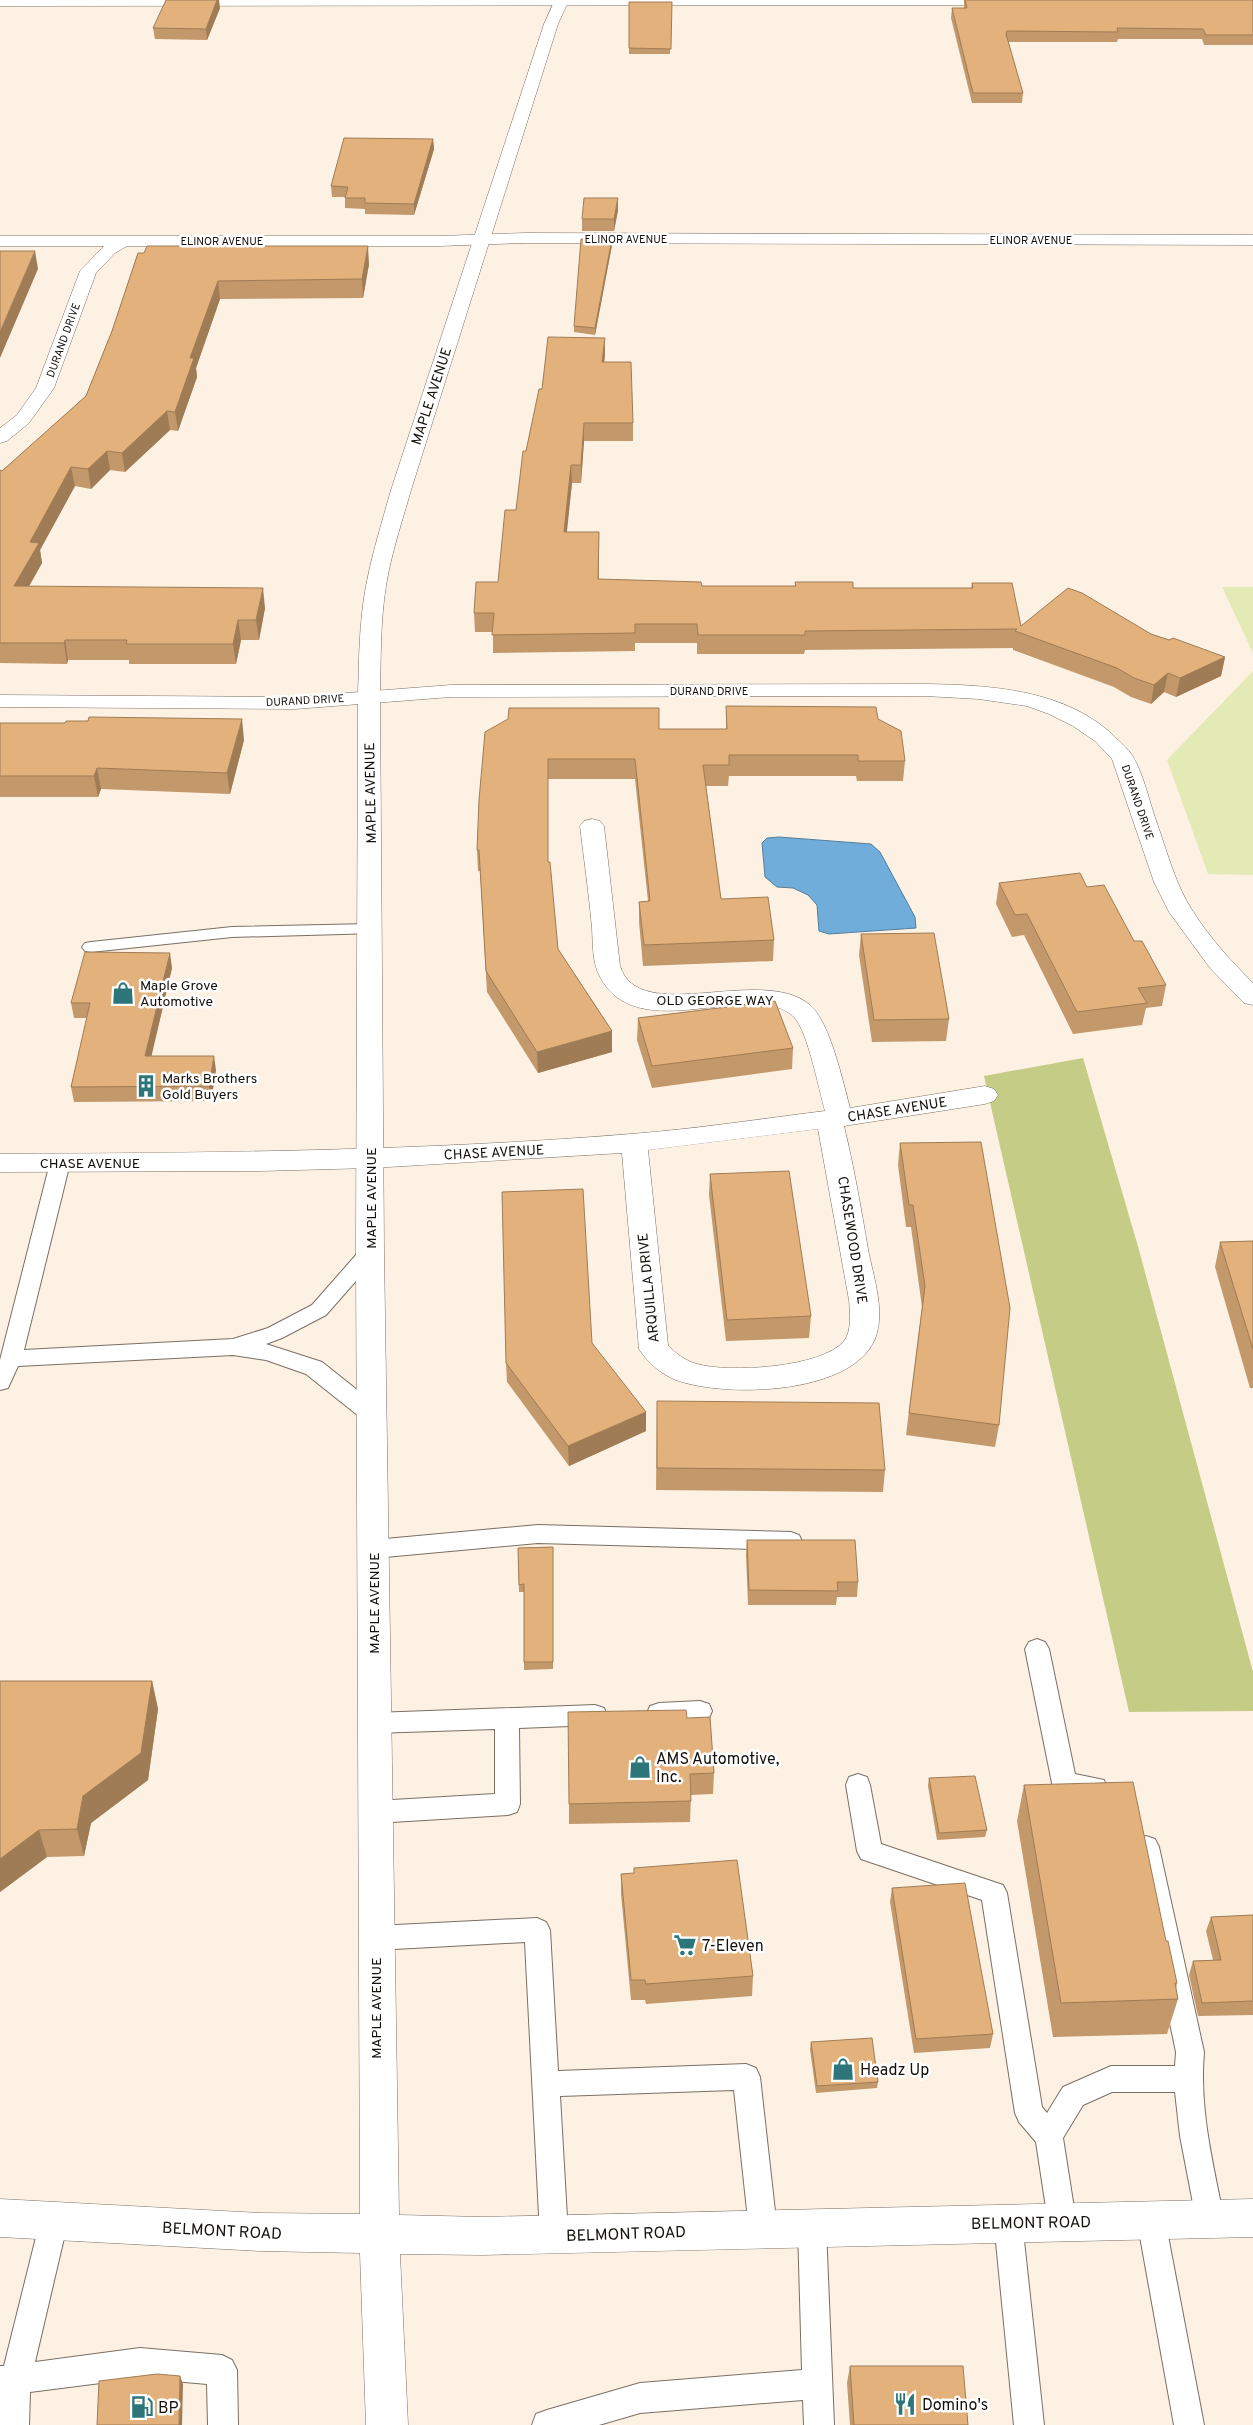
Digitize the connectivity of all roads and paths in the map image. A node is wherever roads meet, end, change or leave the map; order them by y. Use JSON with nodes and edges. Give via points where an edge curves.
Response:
{"nodes":[{"id":1,"x":561,"y":1,"type":"edge"},
{"id":2,"x":1018,"y":1,"type":"edge"},
{"id":3,"x":0,"y":2,"type":"edge"},
{"id":4,"x":481,"y":240,"type":"junction"},
{"id":5,"x":1253,"y":240,"type":"edge"},
{"id":6,"x":0,"y":241,"type":"edge"},
{"id":7,"x":123,"y":241,"type":"junction"},
{"id":8,"x":0,"y":437,"type":"edge"},
{"id":9,"x":369,"y":696,"type":"junction"},
{"id":10,"x":0,"y":701,"type":"edge"},
{"id":11,"x":592,"y":826,"type":"dead end"},
{"id":12,"x":372,"y":928,"type":"junction"},
{"id":13,"x":92,"y":947,"type":"dead end"},
{"id":14,"x":1253,"y":997,"type":"edge"},
{"id":15,"x":986,"y":1095,"type":"dead end"},
{"id":16,"x":834,"y":1119,"type":"junction"},
{"id":17,"x":634,"y":1143,"type":"junction"},
{"id":18,"x":371,"y":1159,"type":"junction"},
{"id":19,"x":0,"y":1163,"type":"edge"},
{"id":20,"x":60,"y":1163,"type":"junction"},
{"id":21,"x":370,"y":1252,"type":"junction"},
{"id":22,"x":233,"y":1347,"type":"junction"},
{"id":23,"x":12,"y":1359,"type":"junction"},
{"id":24,"x":760,"y":1378,"type":"joint"},
{"id":25,"x":0,"y":1382,"type":"edge"},
{"id":26,"x":373,"y":1414,"type":"junction"},
{"id":27,"x":810,"y":1541,"type":"edge"},
{"id":28,"x":374,"y":1549,"type":"junction"},
{"id":29,"x":1037,"y":1649,"type":"dead end"},
{"id":30,"x":700,"y":1711,"type":"dead end"},
{"id":31,"x":508,"y":1718,"type":"junction"},
{"id":32,"x":374,"y":1723,"type":"junction"},
{"id":33,"x":858,"y":1785,"type":"dead end"},
{"id":34,"x":1118,"y":1792,"type":"edge"},
{"id":35,"x":375,"y":1812,"type":"junction"},
{"id":36,"x":1141,"y":1824,"type":"edge"},
{"id":37,"x":376,"y":1938,"type":"junction"},
{"id":38,"x":1187,"y":2079,"type":"junction"},
{"id":39,"x":547,"y":2084,"type":"junction"},
{"id":40,"x":1049,"y":2136,"type":"junction"},
{"id":41,"x":1253,"y":2218,"type":"edge"},
{"id":42,"x":0,"y":2219,"type":"edge"},
{"id":43,"x":1210,"y":2219,"type":"junction"},
{"id":44,"x":1151,"y":2220,"type":"junction"},
{"id":45,"x":54,"y":2221,"type":"junction"},
{"id":46,"x":1062,"y":2221,"type":"junction"},
{"id":47,"x":1008,"y":2222,"type":"junction"},
{"id":48,"x":812,"y":2228,"type":"junction"},
{"id":49,"x":763,"y":2229,"type":"junction"},
{"id":50,"x":379,"y":2235,"type":"junction"},
{"id":51,"x":554,"y":2235,"type":"junction"},
{"id":52,"x":8,"y":2379,"type":"edge"},
{"id":53,"x":817,"y":2384,"type":"junction"},
{"id":54,"x":14,"y":2425,"type":"edge"},
{"id":55,"x":223,"y":2425,"type":"edge"},
{"id":56,"x":387,"y":2425,"type":"edge"},
{"id":57,"x":547,"y":2425,"type":"edge"},
{"id":58,"x":819,"y":2425,"type":"edge"},
{"id":59,"x":1029,"y":2425,"type":"edge"},
{"id":60,"x":1189,"y":2425,"type":"edge"}],
"edges":[{"from":1,"to":2,"type":"street"},
{"from":1,"to":3,"type":"street"},
{"from":1,"to":4,"type":"street","name":"MAPLE AVENUE"},
{"from":4,"to":5,"type":"street","name":"ELINOR AVENUE"},
{"from":4,"to":7,"type":"street","name":"ELINOR AVENUE"},
{"from":4,"to":9,"type":"street","name":"MAPLE AVENUE","via":[[384,545],[372,616]]},
{"from":6,"to":7,"type":"street","name":"ELINOR AVENUE"},
{"from":7,"to":8,"type":"street","name":"DURAND DRIVE","via":[[108,250],[88,271],[45,388],[23,419]]},
{"from":9,"to":10,"type":"street","name":"DURAND DRIVE","via":[[295,703]]},
{"from":9,"to":12,"type":"street","name":"MAPLE AVENUE"},
{"from":9,"to":14,"type":"street","name":"DURAND DRIVE","via":[[451,691],[941,690],[996,693],[1042,704],[1083,721],[1122,757],[1166,882],[1181,912],[1219,963]]},
{"from":11,"to":16,"type":"street","name":"OLD GEORGE WAY","via":[[611,975],[622,988],[636,996],[668,1003],[759,997],[793,1005],[803,1012],[813,1032]]},
{"from":12,"to":13,"type":"lane","via":[[232,932]]},
{"from":12,"to":18,"type":"street","name":"MAPLE AVENUE"},
{"from":15,"to":16,"type":"street","name":"CHASE AVENUE"},
{"from":16,"to":17,"type":"street","name":"CHASE AVENUE"},
{"from":16,"to":24,"type":"street","name":"CHASEWOOD DRIVE","via":[[864,1314],[860,1340],[846,1355],[810,1372]]},
{"from":17,"to":18,"type":"street","name":"CHASE AVENUE"},
{"from":17,"to":24,"type":"street","name":"ARQUILLA DRIVE","via":[[654,1349],[664,1362],[679,1371],[718,1378]]},
{"from":18,"to":20,"type":"street","name":"CHASE AVENUE"},
{"from":18,"to":21,"type":"street","name":"MAPLE AVENUE"},
{"from":19,"to":20,"type":"street","name":"CHASE AVENUE"},
{"from":20,"to":23,"type":"lane"},
{"from":21,"to":22,"type":"lane","via":[[319,1310],[275,1333]]},
{"from":21,"to":26,"type":"street","name":"MAPLE AVENUE"},
{"from":22,"to":23,"type":"lane"},
{"from":22,"to":26,"type":"lane","via":[[268,1352],[314,1368]]},
{"from":23,"to":25,"type":"lane"},
{"from":26,"to":28,"type":"street","name":"MAPLE AVENUE"},
{"from":27,"to":28,"type":"lane","via":[[538,1534]]},
{"from":28,"to":32,"type":"street","name":"MAPLE AVENUE"},
{"from":29,"to":34,"type":"lane","via":[[1064,1783]]},
{"from":30,"to":31,"type":"lane"},
{"from":31,"to":32,"type":"lane"},
{"from":31,"to":35,"type":"lane","via":[[508,1804]]},
{"from":32,"to":35,"type":"street","name":"MAPLE AVENUE"},
{"from":33,"to":40,"type":"lane","via":[[870,1851],[994,1892],[1029,2113]]},
{"from":35,"to":37,"type":"street","name":"MAPLE AVENUE"},
{"from":36,"to":38,"type":"lane","via":[[1190,2052]]},
{"from":37,"to":39,"type":"lane","via":[[537,1930]]},
{"from":37,"to":50,"type":"street","name":"MAPLE AVENUE"},
{"from":38,"to":40,"type":"lane","via":[[1111,2079],[1073,2096]]},
{"from":38,"to":43,"type":"lane"},
{"from":39,"to":49,"type":"lane","via":[[746,2077]]},
{"from":39,"to":51,"type":"lane"},
{"from":40,"to":46,"type":"lane"},
{"from":41,"to":43,"type":"street","name":"BELMONT ROAD"},
{"from":42,"to":45,"type":"street","name":"BELMONT ROAD"},
{"from":43,"to":44,"type":"street","name":"BELMONT ROAD"},
{"from":44,"to":46,"type":"street","name":"BELMONT ROAD"},
{"from":44,"to":60,"type":"lane"},
{"from":45,"to":50,"type":"street","name":"BELMONT ROAD"},
{"from":45,"to":52,"type":"lane"},
{"from":46,"to":47,"type":"street","name":"BELMONT ROAD"},
{"from":47,"to":48,"type":"street","name":"BELMONT ROAD"},
{"from":47,"to":59,"type":"lane"},
{"from":48,"to":49,"type":"street","name":"BELMONT ROAD"},
{"from":48,"to":53,"type":"lane"},
{"from":49,"to":51,"type":"street","name":"BELMONT ROAD"},
{"from":50,"to":51,"type":"street","name":"BELMONT ROAD"},
{"from":50,"to":56,"type":"street","name":"MAPLE AVENUE"},
{"from":52,"to":54,"type":"lane"},
{"from":52,"to":55,"type":"lane","via":[[140,2363],[222,2370]]},
{"from":53,"to":57,"type":"lane","via":[[640,2398]]},
{"from":53,"to":58,"type":"lane"}]}
